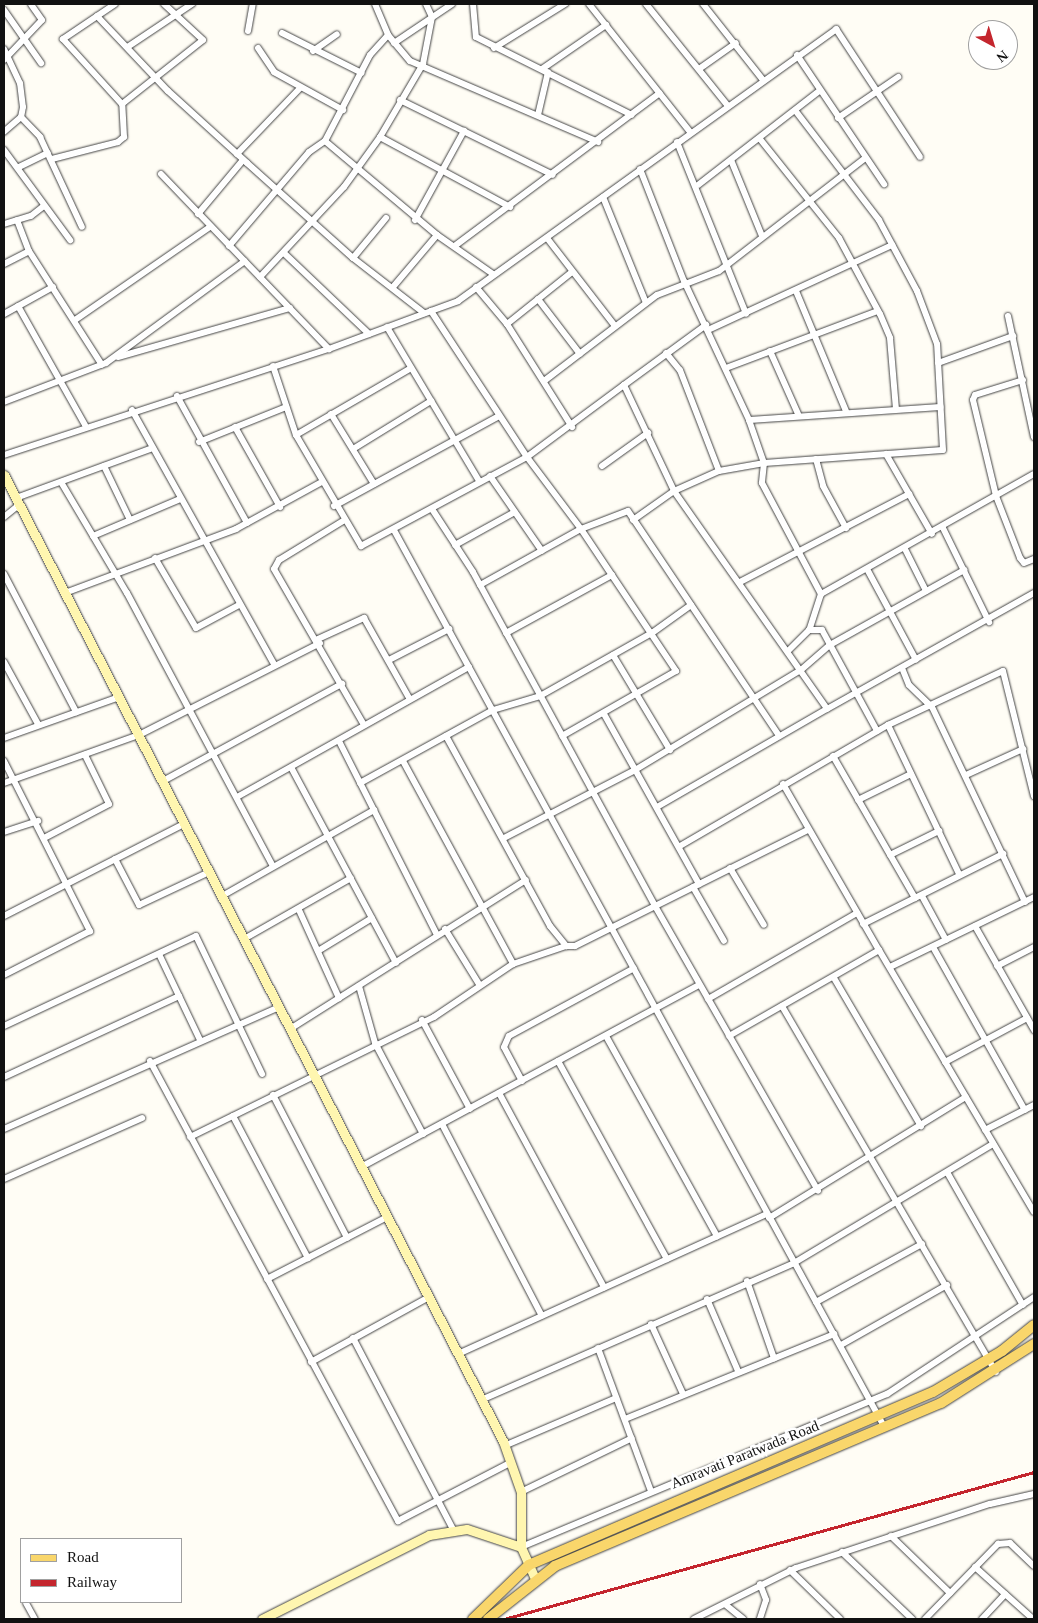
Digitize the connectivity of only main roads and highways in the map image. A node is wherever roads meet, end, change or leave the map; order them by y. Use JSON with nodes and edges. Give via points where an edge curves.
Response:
{"nodes":[{"id":1,"x":1034,"y":1325,"type":"edge"},
{"id":2,"x":1034,"y":1344,"type":"edge"},
{"id":3,"x":473,"y":1619,"type":"edge"},
{"id":4,"x":488,"y":1619,"type":"edge"}],
"edges":[{"from":1,"to":3,"type":"main road","name":"Amravati Paratwada Road","via":[[989,1358],[933,1392],[529,1564]]},
{"from":2,"to":4,"type":"main road","name":"Amravati Paratwada Road","via":[[996,1372],[885,1428],[587,1550],[535,1578]]}]}
